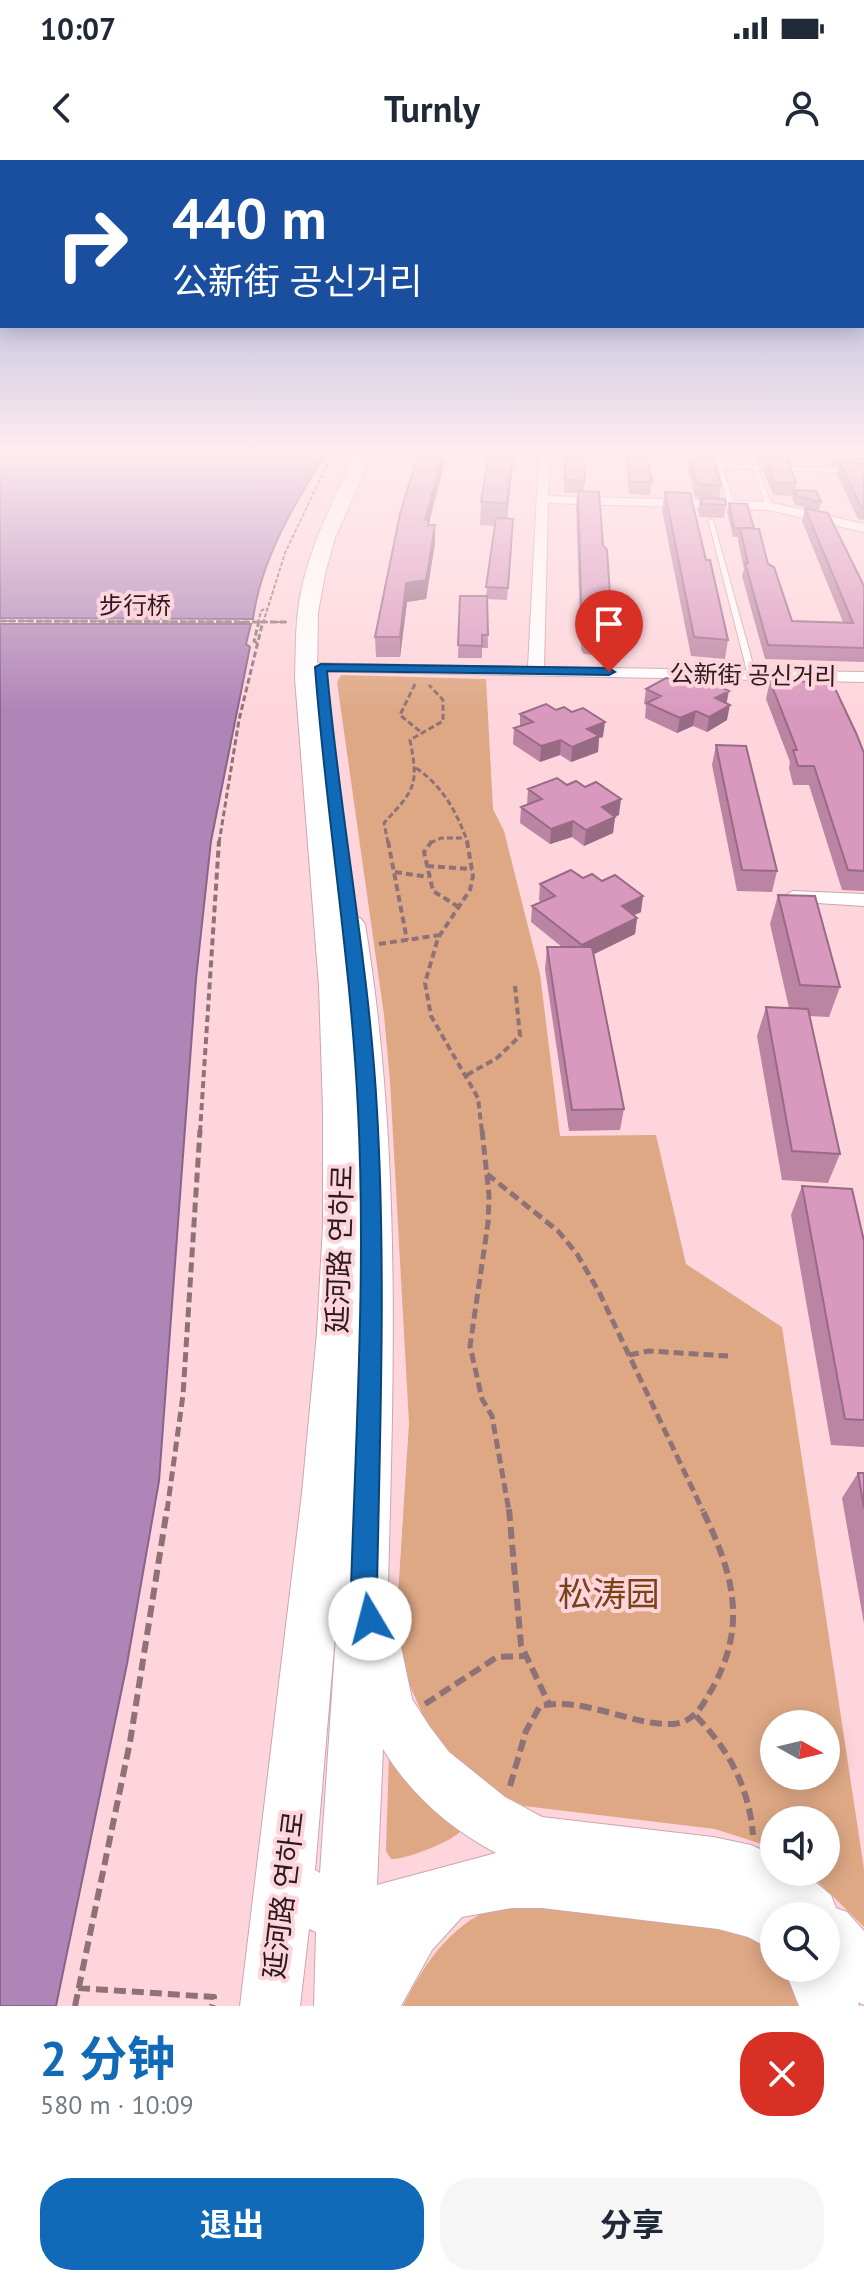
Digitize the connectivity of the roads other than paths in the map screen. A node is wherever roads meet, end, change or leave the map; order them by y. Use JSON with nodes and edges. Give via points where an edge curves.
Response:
{"nodes":[{"id":1,"x":326,"y":540,"type":"edge"},
{"id":2,"x":335,"y":540,"type":"edge"},
{"id":3,"x":541,"y":540,"type":"edge"},
{"id":4,"x":715,"y":540,"type":"edge"},
{"id":5,"x":314,"y":668,"type":"junction"},
{"id":6,"x":536,"y":670,"type":"junction"},
{"id":7,"x":752,"y":675,"type":"junction"},
{"id":8,"x":864,"y":677,"type":"edge"},
{"id":9,"x":793,"y":897,"type":"edge"},
{"id":10,"x":864,"y":900,"type":"edge"},
{"id":11,"x":364,"y":1588,"type":"junction"},
{"id":12,"x":286,"y":1885,"type":"junction"},
{"id":13,"x":445,"y":1894,"type":"junction"},
{"id":14,"x":794,"y":1902,"type":"edge"},
{"id":15,"x":760,"y":1912,"type":"edge"},
{"id":16,"x":345,"y":1916,"type":"junction"},
{"id":17,"x":840,"y":1948,"type":"edge"},
{"id":18,"x":864,"y":1975,"type":"edge"},
{"id":19,"x":820,"y":1982,"type":"edge"},
{"id":20,"x":270,"y":2006,"type":"edge"},
{"id":21,"x":344,"y":2006,"type":"edge"},
{"id":22,"x":370,"y":2006,"type":"edge"},
{"id":23,"x":829,"y":2006,"type":"edge"}],
"edges":[{"from":1,"to":5,"type":"main road","name":"延河路 연하로","via":[[311,590]]},
{"from":2,"to":5,"type":"main road","name":"延河路 연하로"},
{"from":3,"to":6,"type":"street"},
{"from":4,"to":7,"type":"lane"},
{"from":5,"to":6,"type":"street","name":"公新街 공신거리"},
{"from":5,"to":11,"type":"main road","name":"延河路 연하로","via":[[357,970],[368,1110],[371,1291]]},
{"from":5,"to":12,"type":"main road","name":"延河路 연하로","via":[[338,1030],[341,1225],[321,1532]]},
{"from":6,"to":7,"type":"street","name":"公新街 공신거리"},
{"from":7,"to":8,"type":"street","name":"公新街 공신거리"},
{"from":9,"to":10,"type":"street"},
{"from":11,"to":14,"type":"main road","via":[[388,1709],[430,1771],[474,1809],[537,1844],[751,1873]]},
{"from":11,"to":16,"type":"main road","name":"延河路 연하로"},
{"from":12,"to":16,"type":"main road"},
{"from":12,"to":20,"type":"main road","name":"延河路 연하로"},
{"from":13,"to":15,"type":"main road","via":[[512,1879],[542,1879],[728,1902]]},
{"from":13,"to":16,"type":"main road","via":[[385,1913]]},
{"from":13,"to":22,"type":"main road","via":[[411,1929]]},
{"from":16,"to":21,"type":"main road","name":"延河路 연하로"},
{"from":17,"to":18,"type":"main road"},
{"from":19,"to":23,"type":"main road"}]}
